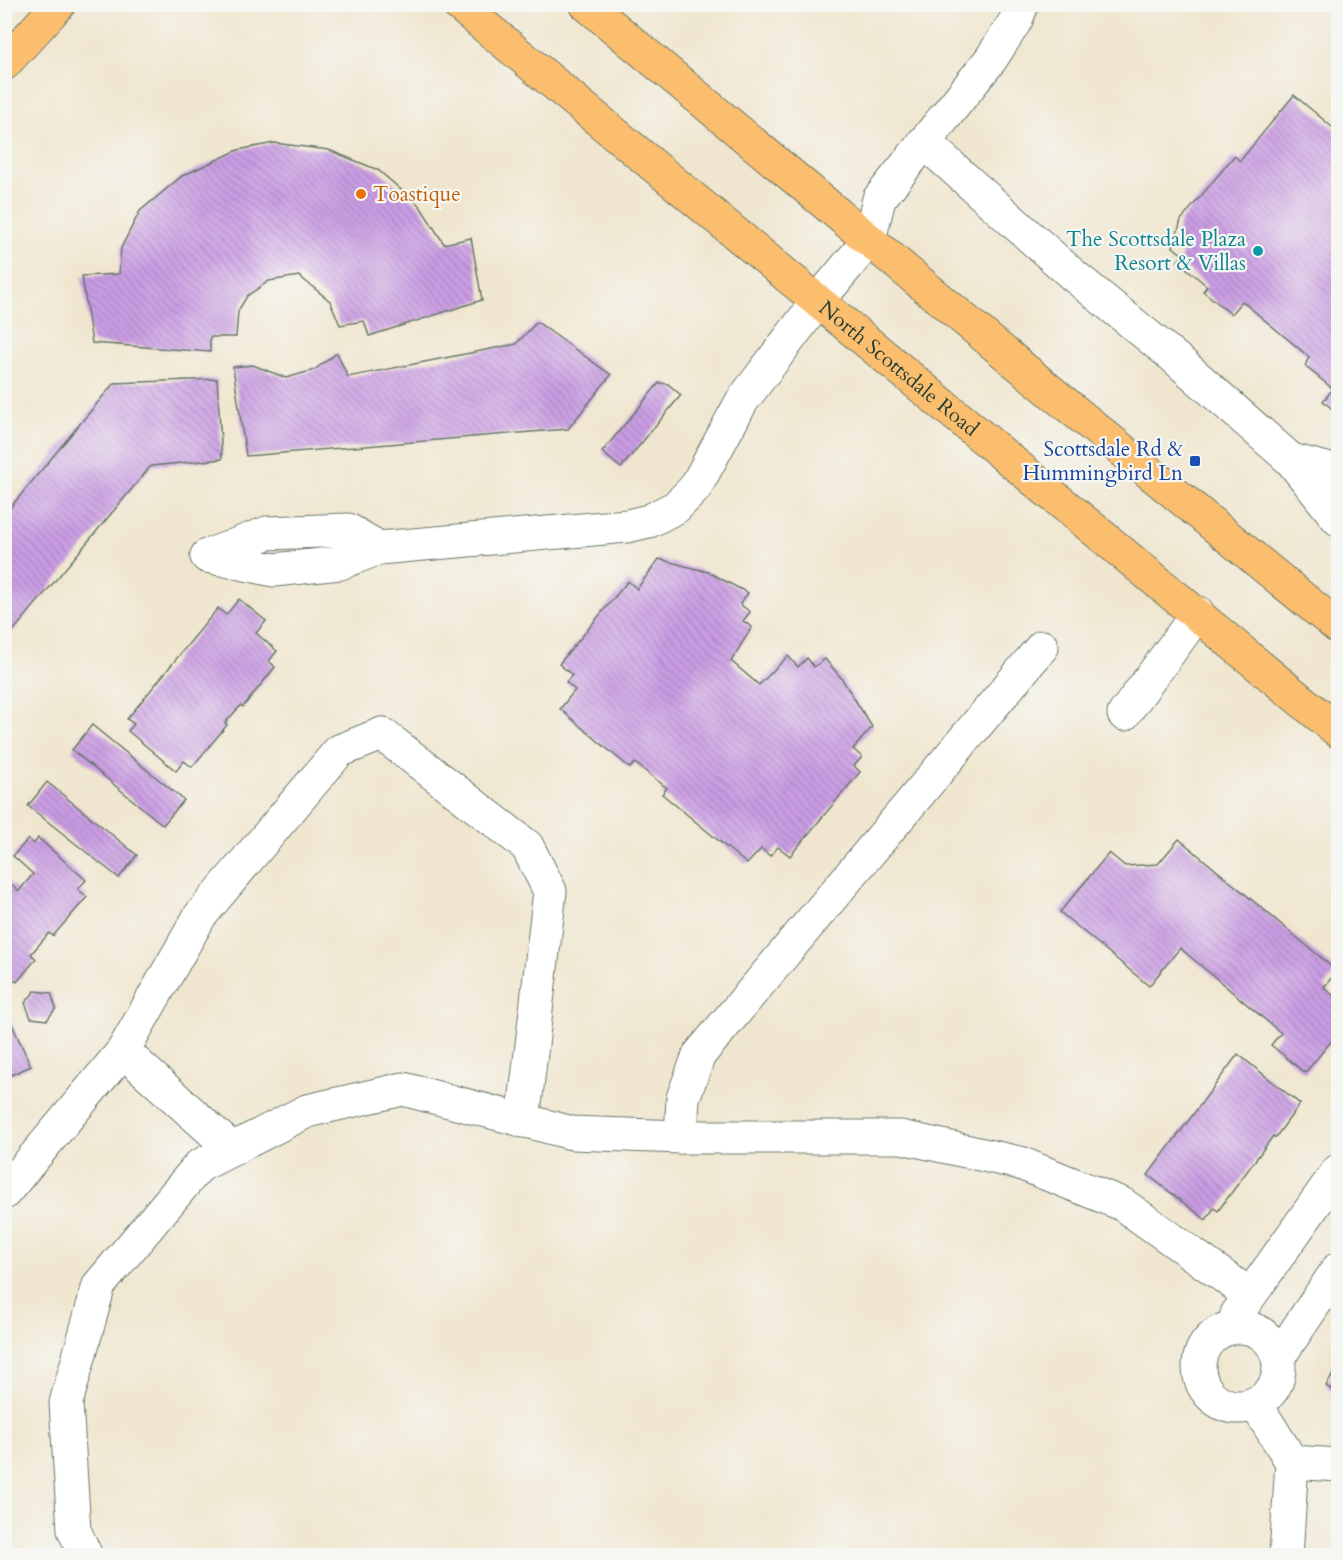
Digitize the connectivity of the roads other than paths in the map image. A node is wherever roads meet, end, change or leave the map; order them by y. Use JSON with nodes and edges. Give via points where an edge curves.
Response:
{"nodes":[{"id":1,"x":58,"y":4,"type":"edge"},
{"id":2,"x":458,"y":4,"type":"edge"},
{"id":3,"x":586,"y":4,"type":"edge"},
{"id":4,"x":1022,"y":4,"type":"edge"},
{"id":5,"x":4,"y":64,"type":"edge"},
{"id":6,"x":924,"y":142,"type":"junction"},
{"id":7,"x":869,"y":240,"type":"junction"},
{"id":8,"x":818,"y":301,"type":"junction"},
{"id":9,"x":1292,"y":460,"type":"junction"},
{"id":10,"x":1338,"y":472,"type":"edge"},
{"id":11,"x":1338,"y":519,"type":"edge"},
{"id":12,"x":379,"y":548,"type":"dead end"},
{"id":13,"x":1198,"y":613,"type":"junction"},
{"id":14,"x":1338,"y":627,"type":"edge"},
{"id":15,"x":1042,"y":647,"type":"dead end"},
{"id":16,"x":1124,"y":714,"type":"dead end"},
{"id":17,"x":1338,"y":731,"type":"edge"},
{"id":18,"x":123,"y":1051,"type":"junction"},
{"id":19,"x":523,"y":1120,"type":"junction"},
{"id":20,"x":681,"y":1137,"type":"junction"},
{"id":21,"x":232,"y":1149,"type":"junction"},
{"id":22,"x":1338,"y":1171,"type":"edge"},
{"id":23,"x":4,"y":1193,"type":"edge"},
{"id":24,"x":1338,"y":1269,"type":"edge"},
{"id":25,"x":1250,"y":1295,"type":"junction"},
{"id":26,"x":1226,"y":1329,"type":"junction"},
{"id":27,"x":1278,"y":1358,"type":"junction"},
{"id":28,"x":1255,"y":1404,"type":"junction"},
{"id":29,"x":1292,"y":1462,"type":"junction"},
{"id":30,"x":1338,"y":1465,"type":"edge"},
{"id":31,"x":86,"y":1556,"type":"edge"},
{"id":32,"x":1286,"y":1556,"type":"edge"}],
"edges":[{"from":1,"to":5,"type":"main road"},
{"from":2,"to":8,"type":"main road","name":"North Scottsdale Road"},
{"from":3,"to":7,"type":"main road"},
{"from":4,"to":6,"type":"lane","via":[[991,59]]},
{"from":6,"to":7,"type":"lane","via":[[879,199]]},
{"from":6,"to":9,"type":"lane","via":[[1073,275]]},
{"from":7,"to":8,"type":"lane"},
{"from":7,"to":14,"type":"main road"},
{"from":8,"to":12,"type":"lane","via":[[736,409],[695,488],[676,507],[649,521],[627,526]]},
{"from":8,"to":13,"type":"main road","name":"North Scottsdale Road"},
{"from":9,"to":10,"type":"lane"},
{"from":9,"to":11,"type":"lane"},
{"from":13,"to":16,"type":"lane"},
{"from":13,"to":17,"type":"main road","name":"North Scottsdale Road"},
{"from":15,"to":20,"type":"lane","via":[[699,1055],[683,1098]]},
{"from":18,"to":19,"type":"lane","via":[[200,916],[339,751],[381,734],[528,846],[550,891]]},
{"from":18,"to":21,"type":"lane"},
{"from":18,"to":23,"type":"lane"},
{"from":19,"to":20,"type":"lane","via":[[572,1133]]},
{"from":19,"to":21,"type":"lane","via":[[403,1089],[307,1111]]},
{"from":20,"to":25,"type":"lane","via":[[901,1137],[1020,1163],[1122,1204]]},
{"from":21,"to":31,"type":"lane","via":[[200,1166],[99,1285],[66,1403],[74,1530]]},
{"from":22,"to":25,"type":"lane"},
{"from":24,"to":27,"type":"lane"},
{"from":25,"to":26,"type":"lane"},
{"from":26,"to":27,"type":"lane","via":[[1253,1329],[1273,1346]]},
{"from":26,"to":28,"type":"lane","via":[[1205,1345],[1200,1357],[1202,1383],[1219,1402],[1232,1407]]},
{"from":27,"to":28,"type":"lane","via":[[1277,1380],[1272,1390]]},
{"from":28,"to":29,"type":"lane"},
{"from":29,"to":30,"type":"lane"},
{"from":29,"to":32,"type":"lane"}]}
